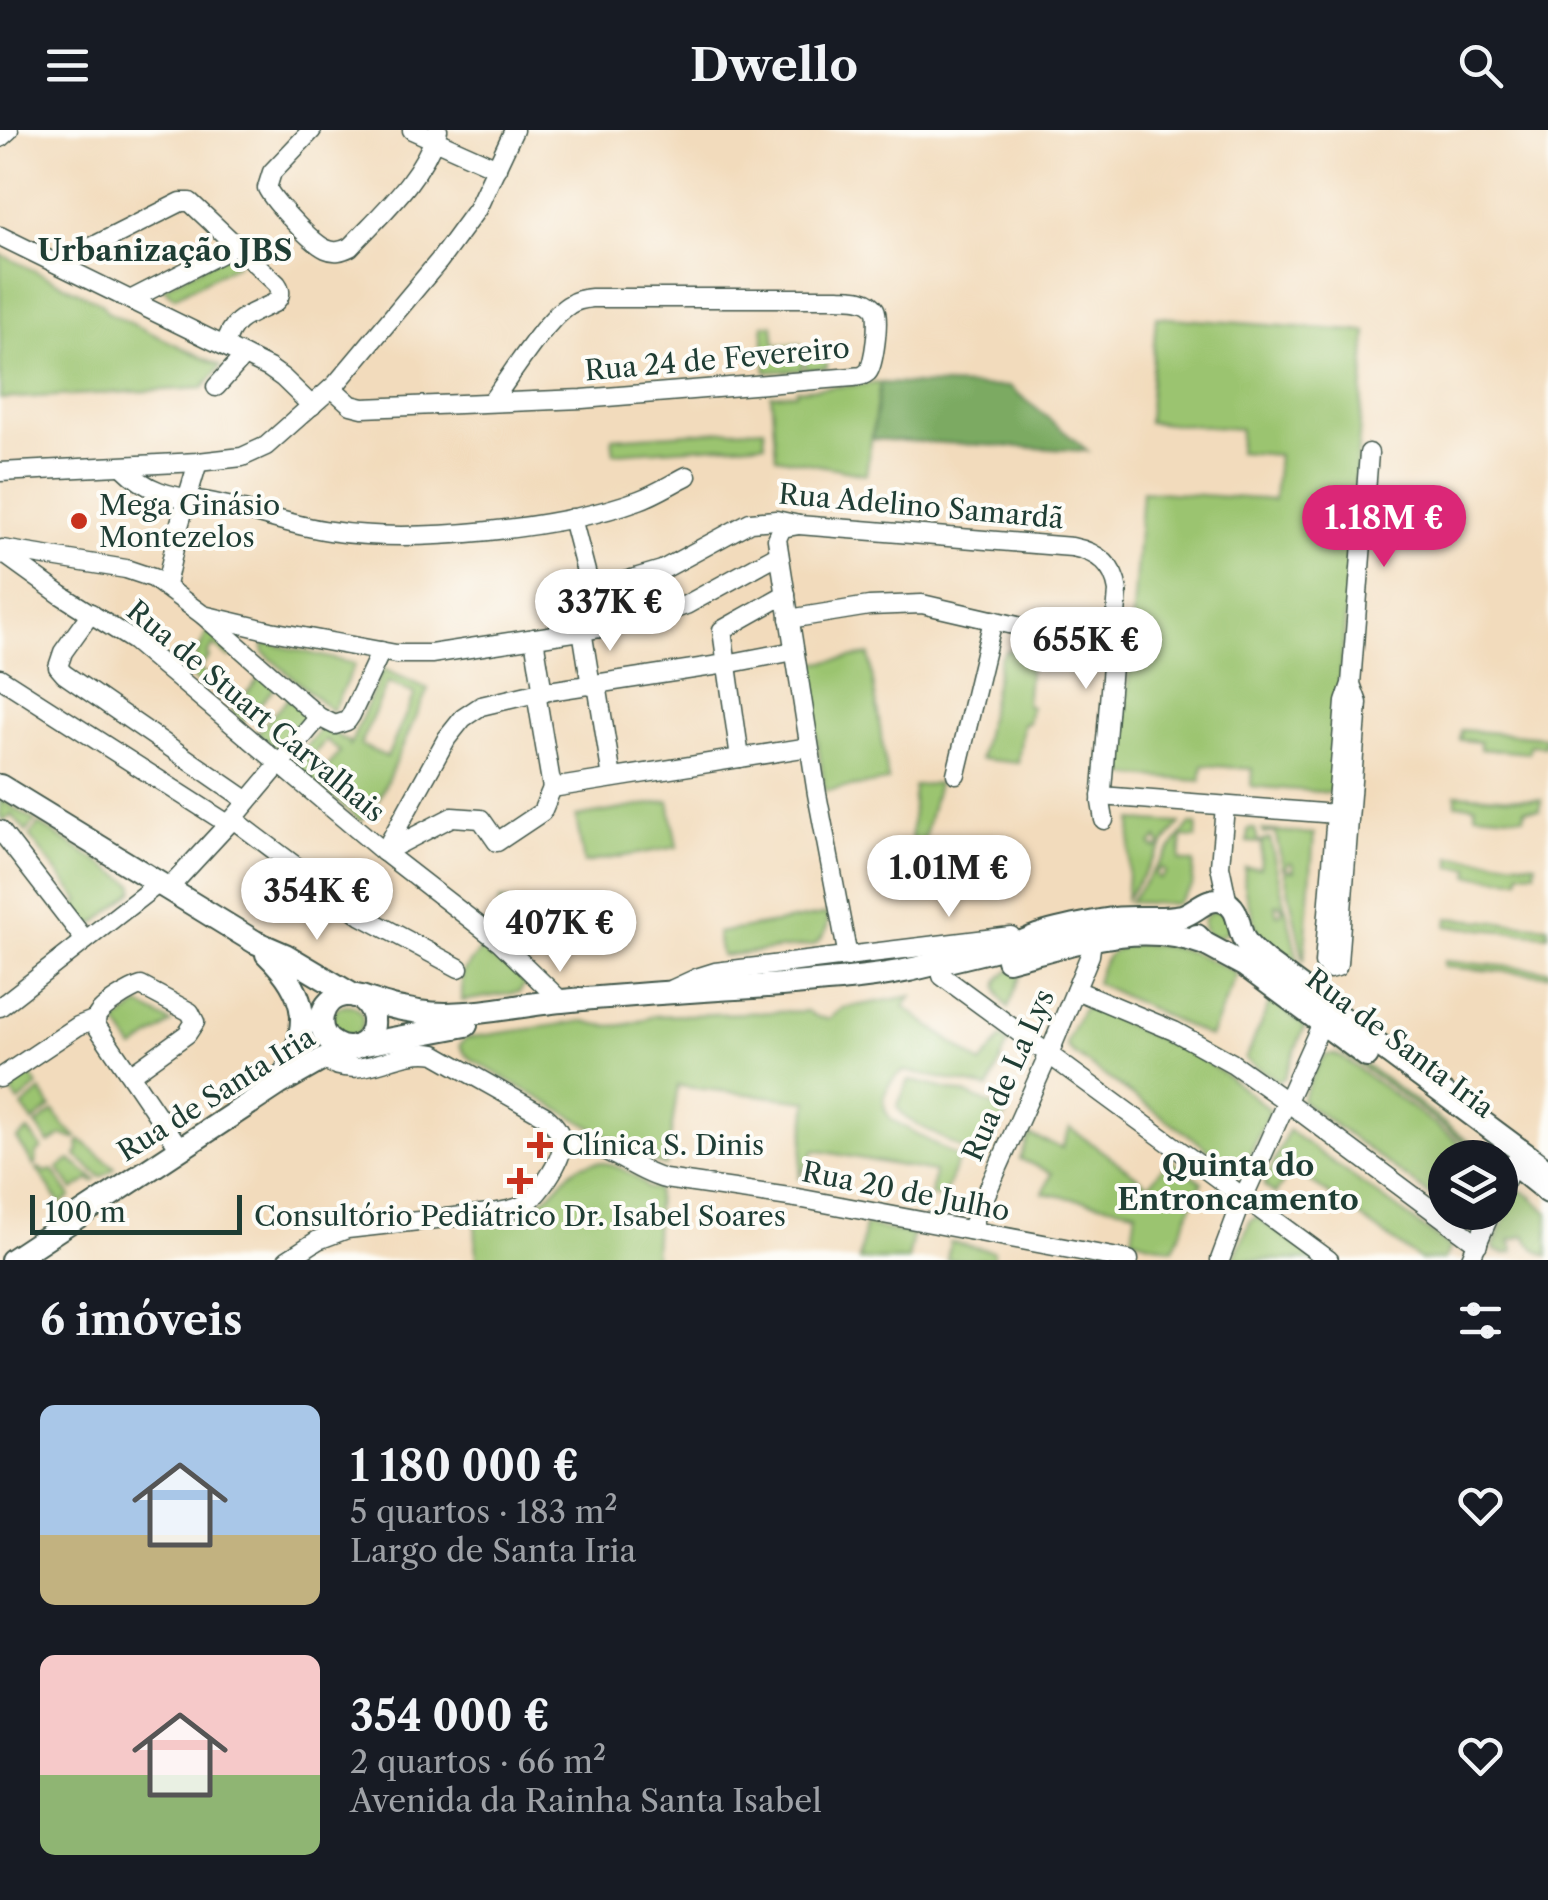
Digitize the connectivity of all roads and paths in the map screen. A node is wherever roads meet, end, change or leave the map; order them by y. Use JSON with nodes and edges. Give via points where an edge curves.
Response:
{"nodes":[{"id":1,"x":9,"y":130,"type":"edge"},
{"id":2,"x":312,"y":130,"type":"edge"},
{"id":3,"x":412,"y":130,"type":"edge"},
{"id":4,"x":514,"y":130,"type":"edge"},
{"id":5,"x":436,"y":136,"type":"edge"},
{"id":6,"x":0,"y":138,"type":"edge"},
{"id":7,"x":497,"y":168,"type":"junction"},
{"id":8,"x":0,"y":236,"type":"edge"},
{"id":9,"x":226,"y":251,"type":"dead end"},
{"id":10,"x":58,"y":264,"type":"junction"},
{"id":11,"x":130,"y":300,"type":"junction"},
{"id":12,"x":224,"y":346,"type":"junction"},
{"id":13,"x":244,"y":356,"type":"junction"},
{"id":14,"x":216,"y":387,"type":"dead end"},
{"id":15,"x":332,"y":388,"type":"junction"},
{"id":16,"x":492,"y":401,"type":"junction"},
{"id":17,"x":312,"y":406,"type":"junction"},
{"id":18,"x":1369,"y":453,"type":"dead end"},
{"id":19,"x":198,"y":462,"type":"junction"},
{"id":20,"x":122,"y":467,"type":"junction"},
{"id":21,"x":0,"y":472,"type":"edge"},
{"id":22,"x":687,"y":476,"type":"dead end"},
{"id":23,"x":186,"y":500,"type":"junction"},
{"id":24,"x":572,"y":518,"type":"junction"},
{"id":25,"x":800,"y":525,"type":"junction"},
{"id":26,"x":0,"y":550,"type":"edge"},
{"id":27,"x":779,"y":554,"type":"junction"},
{"id":28,"x":166,"y":586,"type":"junction"},
{"id":29,"x":592,"y":592,"type":"junction"},
{"id":30,"x":786,"y":594,"type":"junction"},
{"id":31,"x":90,"y":613,"type":"junction"},
{"id":32,"x":203,"y":615,"type":"junction"},
{"id":33,"x":789,"y":619,"type":"junction"},
{"id":34,"x":993,"y":620,"type":"junction"},
{"id":35,"x":590,"y":629,"type":"junction"},
{"id":36,"x":534,"y":638,"type":"junction"},
{"id":37,"x":1113,"y":641,"type":"junction"},
{"id":38,"x":381,"y":651,"type":"junction"},
{"id":39,"x":794,"y":651,"type":"junction"},
{"id":40,"x":726,"y":664,"type":"junction"},
{"id":41,"x":0,"y":678,"type":"edge"},
{"id":42,"x":1352,"y":684,"type":"junction"},
{"id":43,"x":594,"y":685,"type":"junction"},
{"id":44,"x":540,"y":693,"type":"junction"},
{"id":45,"x":319,"y":716,"type":"junction"},
{"id":46,"x":809,"y":747,"type":"junction"},
{"id":47,"x":740,"y":758,"type":"junction"},
{"id":48,"x":280,"y":764,"type":"junction"},
{"id":49,"x":956,"y":774,"type":"dead end"},
{"id":50,"x":612,"y":778,"type":"junction"},
{"id":51,"x":0,"y":786,"type":"edge"},
{"id":52,"x":552,"y":788,"type":"junction"},
{"id":53,"x":1101,"y":796,"type":"junction"},
{"id":54,"x":248,"y":801,"type":"junction"},
{"id":55,"x":1224,"y":806,"type":"junction"},
{"id":56,"x":1336,"y":814,"type":"junction"},
{"id":57,"x":1104,"y":820,"type":"dead end"},
{"id":58,"x":231,"y":821,"type":"junction"},
{"id":59,"x":0,"y":830,"type":"edge"},
{"id":60,"x":384,"y":852,"type":"junction"},
{"id":61,"x":163,"y":886,"type":"junction"},
{"id":62,"x":1217,"y":910,"type":"junction"},
{"id":63,"x":1056,"y":930,"type":"junction"},
{"id":64,"x":85,"y":940,"type":"junction"},
{"id":65,"x":1092,"y":940,"type":"junction"},
{"id":66,"x":254,"y":942,"type":"junction"},
{"id":67,"x":1209,"y":945,"type":"junction"},
{"id":68,"x":848,"y":957,"type":"junction"},
{"id":69,"x":459,"y":968,"type":"dead end"},
{"id":70,"x":942,"y":976,"type":"junction"},
{"id":71,"x":1076,"y":990,"type":"junction"},
{"id":72,"x":666,"y":993,"type":"junction"},
{"id":73,"x":357,"y":997,"type":"junction"},
{"id":74,"x":562,"y":1001,"type":"junction"},
{"id":75,"x":0,"y":1007,"type":"edge"},
{"id":76,"x":96,"y":1019,"type":"junction"},
{"id":77,"x":1322,"y":1022,"type":"junction"},
{"id":78,"x":357,"y":1046,"type":"junction"},
{"id":79,"x":1049,"y":1054,"type":"junction"},
{"id":80,"x":323,"y":1059,"type":"junction"},
{"id":81,"x":130,"y":1075,"type":"junction"},
{"id":82,"x":0,"y":1078,"type":"edge"},
{"id":83,"x":279,"y":1084,"type":"junction"},
{"id":84,"x":1286,"y":1101,"type":"junction"},
{"id":85,"x":1480,"y":1140,"type":"edge"},
{"id":86,"x":562,"y":1148,"type":"junction"},
{"id":87,"x":181,"y":1150,"type":"junction"},
{"id":88,"x":1518,"y":1169,"type":"edge"},
{"id":89,"x":1548,"y":1171,"type":"edge"},
{"id":90,"x":1548,"y":1192,"type":"edge"},
{"id":91,"x":1244,"y":1196,"type":"junction"},
{"id":92,"x":970,"y":1230,"type":"junction"},
{"id":93,"x":1474,"y":1252,"type":"edge"},
{"id":94,"x":291,"y":1258,"type":"edge"},
{"id":95,"x":12,"y":1260,"type":"edge"},
{"id":96,"x":1128,"y":1260,"type":"edge"},
{"id":97,"x":1220,"y":1260,"type":"edge"},
{"id":98,"x":1329,"y":1260,"type":"edge"}],
"edges":[{"from":1,"to":6,"type":"street"},
{"from":2,"to":5,"type":"street","via":[[272,172],[267,188],[318,243],[335,251],[350,247],[413,180]]},
{"from":3,"to":5,"type":"street"},
{"from":4,"to":7,"type":"street"},
{"from":5,"to":7,"type":"street"},
{"from":7,"to":15,"type":"street","via":[[443,256]]},
{"from":8,"to":10,"type":"street"},
{"from":9,"to":11,"type":"street"},
{"from":10,"to":11,"type":"street"},
{"from":10,"to":12,"type":"street","via":[[190,202],[278,284],[274,303],[233,325]]},
{"from":11,"to":12,"type":"street"},
{"from":12,"to":13,"type":"street"},
{"from":13,"to":14,"type":"street"},
{"from":13,"to":17,"type":"street","via":[[279,374]]},
{"from":15,"to":16,"type":"street","via":[[362,408]]},
{"from":15,"to":17,"type":"street"},
{"from":16,"to":16,"type":"street","name":"Rua 24 de Fevereiro","via":[[862,376],[872,367],[877,316],[871,304],[852,299],[578,300],[552,320]]},
{"from":17,"to":19,"type":"street","via":[[257,452]]},
{"from":18,"to":42,"type":"street"},
{"from":19,"to":20,"type":"street"},
{"from":19,"to":23,"type":"street"},
{"from":20,"to":21,"type":"street"},
{"from":20,"to":23,"type":"street","via":[[145,486]]},
{"from":22,"to":24,"type":"street","via":[[636,501]]},
{"from":23,"to":24,"type":"street","via":[[361,534],[458,532]]},
{"from":23,"to":28,"type":"street"},
{"from":24,"to":29,"type":"street"},
{"from":25,"to":27,"type":"street","via":[[778,532]]},
{"from":25,"to":29,"type":"street","name":"Rua Adelino Samardã","via":[[750,522],[648,576]]},
{"from":25,"to":37,"type":"street","name":"Rua Adelino Samardã","via":[[1095,554],[1118,591]]},
{"from":26,"to":28,"type":"street","via":[[126,569]]},
{"from":26,"to":31,"type":"street","name":"Rua de Stuart Carvalhais"},
{"from":27,"to":30,"type":"street"},
{"from":27,"to":35,"type":"street","via":[[686,604]]},
{"from":28,"to":32,"type":"street"},
{"from":29,"to":35,"type":"street"},
{"from":30,"to":33,"type":"street"},
{"from":30,"to":40,"type":"street","via":[[722,630]]},
{"from":31,"to":48,"type":"street","name":"Rua de Stuart Carvalhais","via":[[134,641]]},
{"from":31,"to":54,"type":"street","via":[[58,667]]},
{"from":32,"to":38,"type":"street"},
{"from":32,"to":45,"type":"street"},
{"from":33,"to":34,"type":"street","via":[[912,604]]},
{"from":33,"to":39,"type":"street"},
{"from":34,"to":37,"type":"street"},
{"from":34,"to":49,"type":"street"},
{"from":35,"to":36,"type":"street"},
{"from":35,"to":43,"type":"street"},
{"from":36,"to":38,"type":"street","via":[[418,655]]},
{"from":36,"to":44,"type":"street"},
{"from":37,"to":53,"type":"street"},
{"from":38,"to":45,"type":"street","via":[[347,722],[335,725]]},
{"from":39,"to":40,"type":"street"},
{"from":39,"to":46,"type":"street"},
{"from":40,"to":43,"type":"street"},
{"from":40,"to":47,"type":"street"},
{"from":41,"to":58,"type":"street"},
{"from":42,"to":56,"type":"street"},
{"from":42,"to":56,"type":"street","via":[[1358,703],[1340,945],[1338,966],[1330,970],[1324,962]]},
{"from":43,"to":44,"type":"street"},
{"from":43,"to":50,"type":"street"},
{"from":44,"to":52,"type":"street"},
{"from":44,"to":60,"type":"street","via":[[481,706],[463,718]]},
{"from":45,"to":48,"type":"street"},
{"from":46,"to":47,"type":"street"},
{"from":46,"to":68,"type":"street"},
{"from":47,"to":50,"type":"street"},
{"from":48,"to":54,"type":"street"},
{"from":48,"to":60,"type":"street","name":"Rua de Stuart Carvalhais"},
{"from":50,"to":52,"type":"street"},
{"from":51,"to":61,"type":"main road"},
{"from":52,"to":60,"type":"street","via":[[542,812],[498,842],[481,819],[452,817]]},
{"from":53,"to":55,"type":"street"},
{"from":53,"to":57,"type":"street"},
{"from":54,"to":58,"type":"street"},
{"from":55,"to":56,"type":"street"},
{"from":55,"to":62,"type":"street"},
{"from":58,"to":61,"type":"street"},
{"from":58,"to":69,"type":"street","via":[[357,913]]},
{"from":59,"to":64,"type":"street"},
{"from":60,"to":74,"type":"street","name":"Rua de Stuart Carvalhais","via":[[500,942]]},
{"from":61,"to":64,"type":"street"},
{"from":61,"to":66,"type":"main road"},
{"from":62,"to":63,"type":"main road"},
{"from":62,"to":67,"type":"main road","via":[[1233,939]]},
{"from":62,"to":67,"type":"main road","via":[[1193,917],[1194,932]]},
{"from":62,"to":89,"type":"main road","name":"Rua de Santa Iria","via":[[1265,960]]},
{"from":63,"to":68,"type":"street"},
{"from":63,"to":72,"type":"main road","via":[[882,975]]},
{"from":64,"to":75,"type":"street"},
{"from":65,"to":67,"type":"main road","name":"Rua de Santa Iria","via":[[1146,932]]},
{"from":65,"to":70,"type":"main road","name":"Rua de Santa Iria"},
{"from":65,"to":71,"type":"street","name":"Rua de La Lys"},
{"from":66,"to":73,"type":"main road"},
{"from":66,"to":83,"type":"main road","via":[[287,974],[300,1006],[299,1044]]},
{"from":67,"to":77,"type":"main road","name":"Rua de Santa Iria"},
{"from":68,"to":72,"type":"street","via":[[715,972]]},
{"from":70,"to":78,"type":"main road","name":"Rua de Santa Iria","via":[[824,995],[592,1008]]},
{"from":70,"to":79,"type":"street"},
{"from":71,"to":79,"type":"street","name":"Rua de La Lys"},
{"from":71,"to":84,"type":"street","via":[[1174,1031]]},
{"from":72,"to":74,"type":"main road"},
{"from":73,"to":74,"type":"main road","via":[[436,1014]]},
{"from":73,"to":78,"type":"main road","via":[[374,1018]]},
{"from":73,"to":78,"type":"main road","via":[[328,1002],[321,1021],[334,1044]]},
{"from":76,"to":81,"type":"street"},
{"from":76,"to":81,"type":"street","via":[[141,986],[194,1016],[190,1032]]},
{"from":76,"to":82,"type":"street"},
{"from":77,"to":84,"type":"street"},
{"from":77,"to":85,"type":"main road","name":"Rua de Santa Iria"},
{"from":78,"to":80,"type":"main road","name":"Rua de Santa Iria"},
{"from":79,"to":91,"type":"street"},
{"from":79,"to":92,"type":"street","name":"Rua de La Lys"},
{"from":80,"to":83,"type":"main road","name":"Rua de Santa Iria"},
{"from":80,"to":86,"type":"street","via":[[347,1069],[435,1054],[545,1116]]},
{"from":81,"to":87,"type":"street"},
{"from":83,"to":87,"type":"main road","name":"Rua de Santa Iria"},
{"from":84,"to":91,"type":"street"},
{"from":84,"to":93,"type":"street"},
{"from":86,"to":92,"type":"street","name":"Rua 20 de Julho","via":[[588,1144],[660,1178]]},
{"from":86,"to":94,"type":"street","via":[[526,1203],[347,1230]]},
{"from":87,"to":95,"type":"main road","name":"Rua de Santa Iria"},
{"from":88,"to":90,"type":"main road","name":"Rua de Santa Iria"},
{"from":91,"to":97,"type":"street"},
{"from":91,"to":98,"type":"street"},
{"from":92,"to":96,"type":"street","name":"Rua 20 de Julho"}]}
